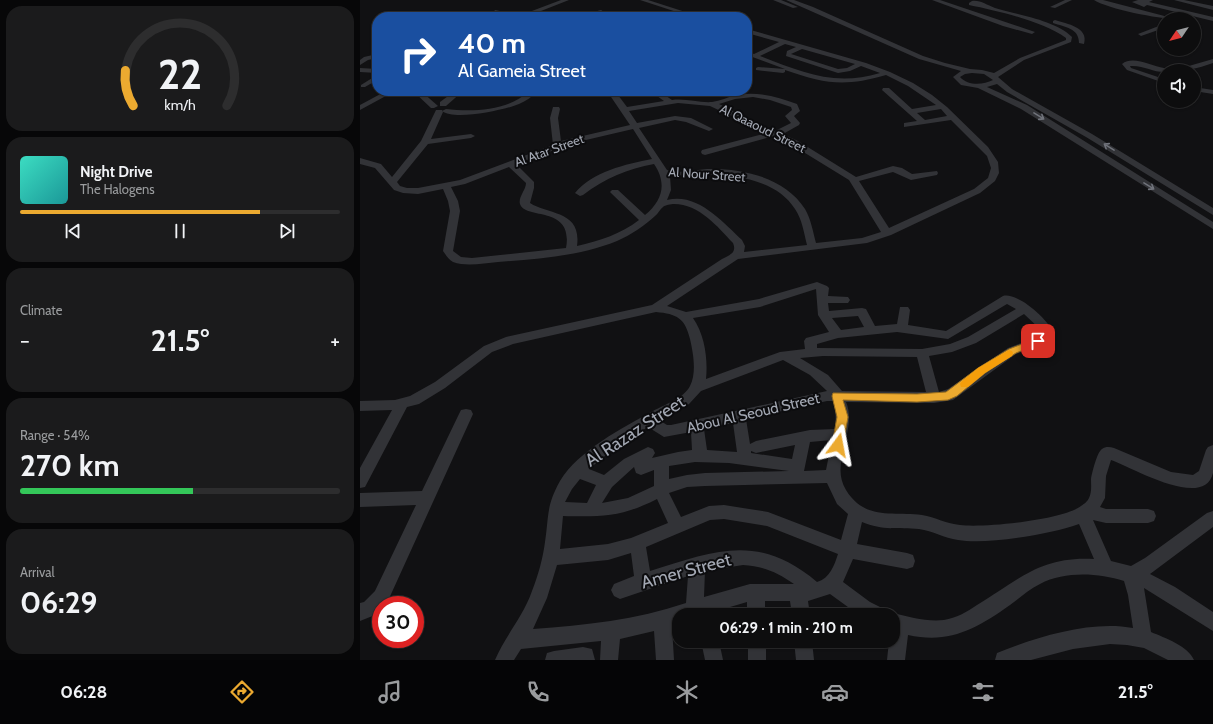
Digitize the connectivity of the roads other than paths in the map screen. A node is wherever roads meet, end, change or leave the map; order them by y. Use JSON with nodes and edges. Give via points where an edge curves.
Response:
{"nodes":[{"id":1,"x":566,"y":0,"type":"edge"},
{"id":2,"x":643,"y":0,"type":"edge"},
{"id":3,"x":776,"y":0,"type":"edge"},
{"id":4,"x":789,"y":0,"type":"edge"},
{"id":5,"x":935,"y":0,"type":"edge"},
{"id":6,"x":966,"y":0,"type":"edge"},
{"id":7,"x":1069,"y":0,"type":"edge"},
{"id":8,"x":1097,"y":0,"type":"edge"},
{"id":9,"x":1177,"y":0,"type":"edge"},
{"id":10,"x":1135,"y":2,"type":"edge"},
{"id":11,"x":1148,"y":2,"type":"edge"},
{"id":12,"x":973,"y":3,"type":"junction"},
{"id":13,"x":981,"y":3,"type":"edge"},
{"id":14,"x":1053,"y":7,"type":"dead end"},
{"id":15,"x":1126,"y":8,"type":"junction"},
{"id":16,"x":1213,"y":8,"type":"edge"},
{"id":17,"x":958,"y":9,"type":"junction"},
{"id":18,"x":995,"y":10,"type":"junction"},
{"id":19,"x":533,"y":12,"type":"edge"},
{"id":20,"x":679,"y":12,"type":"edge"},
{"id":21,"x":1157,"y":15,"type":"edge"},
{"id":22,"x":1213,"y":19,"type":"edge"},
{"id":23,"x":1067,"y":25,"type":"junction"},
{"id":24,"x":1157,"y":28,"type":"edge"},
{"id":25,"x":1055,"y":29,"type":"junction"},
{"id":26,"x":1078,"y":30,"type":"junction"},
{"id":27,"x":752,"y":32,"type":"edge"},
{"id":28,"x":1032,"y":32,"type":"dead end"},
{"id":29,"x":1141,"y":34,"type":"dead end"},
{"id":30,"x":774,"y":39,"type":"junction"},
{"id":31,"x":785,"y":42,"type":"junction"},
{"id":32,"x":760,"y":43,"type":"dead end"},
{"id":33,"x":1082,"y":43,"type":"dead end"},
{"id":34,"x":801,"y":47,"type":"junction"},
{"id":35,"x":1040,"y":50,"type":"junction"},
{"id":36,"x":366,"y":51,"type":"dead end"},
{"id":37,"x":372,"y":52,"type":"edge"},
{"id":38,"x":754,"y":56,"type":"joint"},
{"id":39,"x":372,"y":57,"type":"edge"},
{"id":40,"x":762,"y":58,"type":"junction"},
{"id":41,"x":1211,"y":62,"type":"edge"},
{"id":42,"x":360,"y":63,"type":"edge"},
{"id":43,"x":752,"y":63,"type":"edge"},
{"id":44,"x":861,"y":64,"type":"junction"},
{"id":45,"x":1201,"y":64,"type":"edge"},
{"id":46,"x":758,"y":69,"type":"dead end"},
{"id":47,"x":1157,"y":69,"type":"edge"},
{"id":48,"x":360,"y":70,"type":"edge"},
{"id":49,"x":1201,"y":70,"type":"edge"},
{"id":50,"x":372,"y":71,"type":"edge"},
{"id":51,"x":784,"y":71,"type":"junction"},
{"id":52,"x":972,"y":71,"type":"junction"},
{"id":53,"x":983,"y":72,"type":"junction"},
{"id":54,"x":886,"y":73,"type":"junction"},
{"id":55,"x":1157,"y":74,"type":"edge"},
{"id":56,"x":1148,"y":75,"type":"junction"},
{"id":57,"x":956,"y":76,"type":"junction"},
{"id":58,"x":1157,"y":78,"type":"edge"},
{"id":59,"x":996,"y":79,"type":"junction"},
{"id":60,"x":372,"y":80,"type":"edge"},
{"id":61,"x":362,"y":83,"type":"edge"},
{"id":62,"x":980,"y":86,"type":"junction"},
{"id":63,"x":886,"y":90,"type":"dead end"},
{"id":64,"x":1201,"y":90,"type":"edge"},
{"id":65,"x":1213,"y":92,"type":"edge"},
{"id":66,"x":752,"y":95,"type":"edge"},
{"id":67,"x":382,"y":96,"type":"edge"},
{"id":68,"x":424,"y":96,"type":"edge"},
{"id":69,"x":454,"y":96,"type":"edge"},
{"id":70,"x":527,"y":96,"type":"edge"},
{"id":71,"x":615,"y":96,"type":"edge"},
{"id":72,"x":661,"y":96,"type":"edge"},
{"id":73,"x":744,"y":96,"type":"edge"},
{"id":74,"x":670,"y":102,"type":"junction"},
{"id":75,"x":712,"y":104,"type":"junction"},
{"id":76,"x":1035,"y":104,"type":"junction"},
{"id":77,"x":942,"y":107,"type":"junction"},
{"id":78,"x":1024,"y":107,"type":"junction"},
{"id":79,"x":360,"y":108,"type":"edge"},
{"id":80,"x":441,"y":108,"type":"junction"},
{"id":81,"x":623,"y":108,"type":"junction"},
{"id":82,"x":556,"y":109,"type":"dead end"},
{"id":83,"x":910,"y":111,"type":"junction"},
{"id":84,"x":953,"y":117,"type":"junction"},
{"id":85,"x":923,"y":122,"type":"junction"},
{"id":86,"x":471,"y":125,"type":"dead end"},
{"id":87,"x":906,"y":125,"type":"dead end"},
{"id":88,"x":634,"y":126,"type":"junction"},
{"id":89,"x":709,"y":129,"type":"dead end"},
{"id":90,"x":777,"y":134,"type":"junction"},
{"id":91,"x":425,"y":142,"type":"junction"},
{"id":92,"x":557,"y":146,"type":"junction"},
{"id":93,"x":706,"y":152,"type":"dead end"},
{"id":94,"x":415,"y":154,"type":"junction"},
{"id":95,"x":360,"y":161,"type":"edge"},
{"id":96,"x":656,"y":161,"type":"junction"},
{"id":97,"x":511,"y":164,"type":"junction"},
{"id":98,"x":360,"y":166,"type":"edge"},
{"id":99,"x":380,"y":168,"type":"junction"},
{"id":100,"x":665,"y":173,"type":"junction"},
{"id":101,"x":934,"y":173,"type":"dead end"},
{"id":102,"x":854,"y":180,"type":"junction"},
{"id":103,"x":393,"y":181,"type":"junction"},
{"id":104,"x":446,"y":186,"type":"junction"},
{"id":105,"x":615,"y":192,"type":"dead end"},
{"id":106,"x":580,"y":194,"type":"dead end"},
{"id":107,"x":660,"y":205,"type":"junction"},
{"id":108,"x":1213,"y":212,"type":"edge"},
{"id":109,"x":645,"y":220,"type":"junction"},
{"id":110,"x":1213,"y":226,"type":"edge"},
{"id":111,"x":887,"y":233,"type":"junction"},
{"id":112,"x":812,"y":246,"type":"junction"},
{"id":113,"x":571,"y":251,"type":"junction"},
{"id":114,"x":736,"y":256,"type":"junction"},
{"id":115,"x":822,"y":299,"type":"junction"},
{"id":116,"x":844,"y":300,"type":"dead end"},
{"id":117,"x":656,"y":308,"type":"junction"},
{"id":118,"x":1024,"y":309,"type":"junction"},
{"id":119,"x":904,"y":310,"type":"dead end"},
{"id":120,"x":824,"y":315,"type":"junction"},
{"id":121,"x":684,"y":316,"type":"junction"},
{"id":122,"x":902,"y":328,"type":"junction"},
{"id":123,"x":872,"y":330,"type":"junction"},
{"id":124,"x":838,"y":334,"type":"junction"},
{"id":125,"x":812,"y":352,"type":"junction"},
{"id":126,"x":922,"y":353,"type":"junction"},
{"id":127,"x":784,"y":355,"type":"junction"},
{"id":128,"x":696,"y":388,"type":"junction"},
{"id":129,"x":837,"y":396,"type":"junction"},
{"id":130,"x":934,"y":398,"type":"junction"},
{"id":131,"x":402,"y":404,"type":"junction"},
{"id":132,"x":360,"y":406,"type":"edge"},
{"id":133,"x":466,"y":414,"type":"dead end"},
{"id":134,"x":739,"y":417,"type":"junction"},
{"id":135,"x":648,"y":420,"type":"junction"},
{"id":136,"x":697,"y":426,"type":"junction"},
{"id":137,"x":840,"y":434,"type":"junction"},
{"id":138,"x":804,"y":437,"type":"junction"},
{"id":139,"x":756,"y":448,"type":"dead end"},
{"id":140,"x":1213,"y":451,"type":"edge"},
{"id":141,"x":648,"y":453,"type":"dead end"},
{"id":142,"x":700,"y":456,"type":"junction"},
{"id":143,"x":746,"y":459,"type":"junction"},
{"id":144,"x":661,"y":461,"type":"junction"},
{"id":145,"x":641,"y":469,"type":"dead end"},
{"id":146,"x":576,"y":471,"type":"junction"},
{"id":147,"x":796,"y":473,"type":"junction"},
{"id":148,"x":833,"y":476,"type":"junction"},
{"id":149,"x":360,"y":482,"type":"edge"},
{"id":150,"x":606,"y":482,"type":"junction"},
{"id":151,"x":661,"y":489,"type":"junction"},
{"id":152,"x":427,"y":498,"type":"junction"},
{"id":153,"x":360,"y":500,"type":"edge"},
{"id":154,"x":556,"y":509,"type":"junction"},
{"id":155,"x":592,"y":509,"type":"junction"},
{"id":156,"x":856,"y":512,"type":"junction"},
{"id":157,"x":1085,"y":513,"type":"junction"},
{"id":158,"x":1148,"y":516,"type":"dead end"},
{"id":159,"x":1213,"y":518,"type":"edge"},
{"id":160,"x":677,"y":526,"type":"junction"},
{"id":161,"x":637,"y":543,"type":"junction"},
{"id":162,"x":846,"y":550,"type":"junction"},
{"id":163,"x":550,"y":558,"type":"junction"},
{"id":164,"x":907,"y":561,"type":"dead end"},
{"id":165,"x":697,"y":565,"type":"junction"},
{"id":166,"x":1106,"y":569,"type":"junction"},
{"id":167,"x":1131,"y":575,"type":"junction"},
{"id":168,"x":644,"y":582,"type":"junction"},
{"id":169,"x":815,"y":589,"type":"junction"},
{"id":170,"x":620,"y":590,"type":"dead end"},
{"id":171,"x":756,"y":593,"type":"junction"},
{"id":172,"x":700,"y":608,"type":"edge"},
{"id":173,"x":707,"y":608,"type":"edge"},
{"id":174,"x":756,"y":608,"type":"edge"},
{"id":175,"x":805,"y":608,"type":"edge"},
{"id":176,"x":864,"y":608,"type":"edge"},
{"id":177,"x":360,"y":612,"type":"edge"},
{"id":178,"x":672,"y":618,"type":"edge"},
{"id":179,"x":663,"y":620,"type":"junction"},
{"id":180,"x":1213,"y":622,"type":"edge"},
{"id":181,"x":900,"y":624,"type":"edge"},
{"id":182,"x":611,"y":630,"type":"junction"},
{"id":183,"x":1143,"y":638,"type":"junction"},
{"id":184,"x":516,"y":640,"type":"junction"},
{"id":185,"x":711,"y":648,"type":"edge"},
{"id":186,"x":757,"y":648,"type":"edge"},
{"id":187,"x":805,"y":648,"type":"edge"},
{"id":188,"x":896,"y":648,"type":"edge"},
{"id":189,"x":504,"y":660,"type":"edge"},
{"id":190,"x":554,"y":660,"type":"edge"},
{"id":191,"x":586,"y":660,"type":"edge"},
{"id":192,"x":610,"y":660,"type":"edge"},
{"id":193,"x":664,"y":660,"type":"edge"},
{"id":194,"x":714,"y":660,"type":"edge"},
{"id":195,"x":757,"y":660,"type":"edge"},
{"id":196,"x":806,"y":660,"type":"edge"},
{"id":197,"x":896,"y":660,"type":"edge"},
{"id":198,"x":1004,"y":660,"type":"edge"},
{"id":199,"x":1185,"y":660,"type":"edge"}],
"edges":[{"from":1,"to":19,"type":"street"},
{"from":2,"to":20,"type":"street"},
{"from":3,"to":57,"type":"street"},
{"from":4,"to":52,"type":"street","via":[[913,54],[946,66]]},
{"from":5,"to":17,"type":"street"},
{"from":6,"to":12,"type":"street"},
{"from":7,"to":14,"type":"street"},
{"from":8,"to":15,"type":"street"},
{"from":9,"to":16,"type":"street"},
{"from":10,"to":11,"type":"street"},
{"from":10,"to":15,"type":"street"},
{"from":11,"to":22,"type":"street"},
{"from":12,"to":13,"type":"street"},
{"from":12,"to":17,"type":"street"},
{"from":13,"to":18,"type":"street"},
{"from":15,"to":21,"type":"street"},
{"from":17,"to":28,"type":"street"},
{"from":18,"to":23,"type":"street","via":[[1017,11]]},
{"from":18,"to":25,"type":"street"},
{"from":23,"to":25,"type":"street"},
{"from":23,"to":26,"type":"street"},
{"from":24,"to":29,"type":"street"},
{"from":25,"to":26,"type":"street"},
{"from":25,"to":35,"type":"street","via":[[1066,40]]},
{"from":26,"to":33,"type":"street","via":[[1082,36]]},
{"from":27,"to":30,"type":"street"},
{"from":30,"to":31,"type":"street"},
{"from":30,"to":32,"type":"street"},
{"from":31,"to":34,"type":"street"},
{"from":31,"to":38,"type":"street"},
{"from":34,"to":44,"type":"street"},
{"from":34,"to":44,"type":"street","via":[[789,52],[788,55],[838,71]]},
{"from":35,"to":53,"type":"street","via":[[1015,58],[1002,67]]},
{"from":35,"to":59,"type":"street","via":[[1022,59]]},
{"from":36,"to":37,"type":"street"},
{"from":38,"to":40,"type":"street"},
{"from":39,"to":42,"type":"street"},
{"from":40,"to":43,"type":"street"},
{"from":40,"to":51,"type":"street"},
{"from":41,"to":45,"type":"street"},
{"from":41,"to":49,"type":"street","via":[[1207,69]]},
{"from":44,"to":54,"type":"street"},
{"from":46,"to":51,"type":"street"},
{"from":47,"to":56,"type":"street","via":[[1139,63],[1125,64],[1129,69]]},
{"from":48,"to":50,"type":"street"},
{"from":51,"to":54,"type":"street","via":[[840,81],[861,80]]},
{"from":52,"to":53,"type":"street"},
{"from":52,"to":57,"type":"street","via":[[962,72]]},
{"from":53,"to":59,"type":"street"},
{"from":54,"to":77,"type":"street","via":[[920,90]]},
{"from":55,"to":56,"type":"street"},
{"from":56,"to":58,"type":"street"},
{"from":57,"to":62,"type":"street","via":[[961,82]]},
{"from":59,"to":62,"type":"street","via":[[992,84]]},
{"from":59,"to":76,"type":"street","via":[[1006,89]]},
{"from":60,"to":61,"type":"street"},
{"from":62,"to":78,"type":"street"},
{"from":63,"to":83,"type":"street"},
{"from":64,"to":65,"type":"street"},
{"from":66,"to":90,"type":"street","via":[[771,97],[794,106],[796,111],[789,116],[796,123]]},
{"from":67,"to":79,"type":"street"},
{"from":68,"to":80,"type":"street"},
{"from":69,"to":80,"type":"street"},
{"from":70,"to":80,"type":"street","via":[[521,101],[499,108],[470,112]]},
{"from":71,"to":81,"type":"street"},
{"from":72,"to":74,"type":"street"},
{"from":73,"to":75,"type":"street"},
{"from":74,"to":75,"type":"street","name":"Al Qaaoud Street"},
{"from":74,"to":81,"type":"street","name":"Al Qaaoud Street"},
{"from":75,"to":90,"type":"street","name":"Al Qaaoud Street"},
{"from":76,"to":78,"type":"street"},
{"from":108,"to":76,"type":"street","one_way":true},
{"from":77,"to":83,"type":"street"},
{"from":77,"to":84,"type":"street"},
{"from":78,"to":110,"type":"street","one_way":true},
{"from":80,"to":91,"type":"street"},
{"from":81,"to":88,"type":"street","name":"Al Nour Street"},
{"from":82,"to":92,"type":"street","via":[[553,121],[558,136]]},
{"from":83,"to":85,"type":"street"},
{"from":84,"to":85,"type":"street"},
{"from":84,"to":111,"type":"street","via":[[992,156],[995,164],[994,176],[977,191]]},
{"from":85,"to":87,"type":"street"},
{"from":86,"to":91,"type":"street","via":[[471,139]]},
{"from":88,"to":89,"type":"street","name":"Al Atar Street","via":[[682,119]]},
{"from":88,"to":92,"type":"street","name":"Al Atar Street"},
{"from":88,"to":96,"type":"street","name":"Al Nour Street"},
{"from":90,"to":93,"type":"street"},
{"from":90,"to":102,"type":"street","name":"Al Qaaoud Street","via":[[811,151]]},
{"from":91,"to":94,"type":"street"},
{"from":92,"to":97,"type":"street","name":"Al Atar Street"},
{"from":94,"to":99,"type":"street","via":[[394,167]]},
{"from":94,"to":103,"type":"street"},
{"from":95,"to":99,"type":"street"},
{"from":96,"to":100,"type":"street","name":"Al Nour Street"},
{"from":96,"to":106,"type":"street","via":[[605,176]]},
{"from":97,"to":104,"type":"street","name":"Al Atar Street"},
{"from":97,"to":113,"type":"street","via":[[530,182],[525,204],[560,218],[571,229]]},
{"from":98,"to":99,"type":"street"},
{"from":99,"to":103,"type":"street","name":"Al Atar Street"},
{"from":100,"to":107,"type":"street","via":[[667,188]]},
{"from":100,"to":112,"type":"street","name":"Al Nour Street","via":[[728,173],[769,183],[787,194],[799,208]]},
{"from":101,"to":102,"type":"street","via":[[911,177],[893,169]]},
{"from":102,"to":111,"type":"street","name":"Al Qaaoud Street"},
{"from":103,"to":104,"type":"street","name":"Al Atar Street","via":[[398,188],[406,190]]},
{"from":104,"to":113,"type":"street","via":[[455,211],[448,251],[454,258],[472,261]]},
{"from":105,"to":109,"type":"street"},
{"from":107,"to":109,"type":"street"},
{"from":107,"to":114,"type":"street","via":[[680,201],[702,210],[738,242],[740,252]]},
{"from":109,"to":113,"type":"street","via":[[620,235]]},
{"from":111,"to":112,"type":"street","via":[[855,243]]},
{"from":112,"to":114,"type":"street"},
{"from":114,"to":117,"type":"street"},
{"from":115,"to":116,"type":"street"},
{"from":115,"to":120,"type":"street"},
{"from":115,"to":121,"type":"street","via":[[823,288],[817,285],[765,302]]},
{"from":117,"to":121,"type":"street","via":[[671,310]]},
{"from":117,"to":131,"type":"street","via":[[510,340],[488,349],[419,398]]},
{"from":118,"to":122,"type":"street","via":[[1006,300],[945,336]]},
{"from":118,"to":126,"type":"street","via":[[962,345]]},
{"from":118,"to":130,"type":"street","name":"Abou Al Seoud Street","via":[[1045,327],[1048,334],[1046,337],[1012,351],[953,394]]},
{"from":119,"to":122,"type":"street"},
{"from":120,"to":123,"type":"street","via":[[862,312]]},
{"from":120,"to":124,"type":"street"},
{"from":121,"to":128,"type":"street","name":"Al Razaz Street","via":[[690,322],[699,353],[701,367]]},
{"from":122,"to":123,"type":"street"},
{"from":123,"to":124,"type":"street"},
{"from":124,"to":125,"type":"street","via":[[810,341]]},
{"from":125,"to":126,"type":"street"},
{"from":125,"to":127,"type":"street"},
{"from":126,"to":130,"type":"street"},
{"from":127,"to":128,"type":"street"},
{"from":127,"to":129,"type":"street","via":[[826,380]]},
{"from":128,"to":135,"type":"street","name":"Al Razaz Street","via":[[684,400]]},
{"from":129,"to":130,"type":"street","name":"Abou Al Seoud Street"},
{"from":129,"to":134,"type":"street","name":"Abou Al Seoud Street","via":[[810,399]]},
{"from":129,"to":137,"type":"street","via":[[843,417]]},
{"from":131,"to":132,"type":"street"},
{"from":131,"to":149,"type":"street"},
{"from":133,"to":152,"type":"street"},
{"from":134,"to":136,"type":"street","name":"Abou Al Seoud Street"},
{"from":134,"to":143,"type":"street"},
{"from":135,"to":136,"type":"street","name":"Abou Al Seoud Street","via":[[668,432]]},
{"from":135,"to":146,"type":"street","name":"Al Razaz Street","via":[[623,434]]},
{"from":136,"to":142,"type":"street"},
{"from":137,"to":138,"type":"street"},
{"from":137,"to":148,"type":"street"},
{"from":138,"to":139,"type":"street"},
{"from":138,"to":147,"type":"street"},
{"from":140,"to":157,"type":"street","via":[[1201,479],[1184,482],[1107,453],[1097,497]]},
{"from":141,"to":150,"type":"street","via":[[632,460]]},
{"from":142,"to":143,"type":"street"},
{"from":142,"to":144,"type":"street"},
{"from":143,"to":147,"type":"street"},
{"from":144,"to":145,"type":"street"},
{"from":144,"to":151,"type":"street"},
{"from":146,"to":150,"type":"street"},
{"from":146,"to":154,"type":"street","name":"Al Razaz Street"},
{"from":147,"to":148,"type":"street"},
{"from":147,"to":151,"type":"street","via":[[693,480],[678,482]]},
{"from":148,"to":156,"type":"street","via":[[840,496]]},
{"from":150,"to":155,"type":"street"},
{"from":151,"to":155,"type":"street","via":[[620,507]]},
{"from":151,"to":160,"type":"street"},
{"from":152,"to":153,"type":"street"},
{"from":152,"to":177,"type":"street","via":[[381,597],[368,609]]},
{"from":154,"to":155,"type":"street"},
{"from":154,"to":163,"type":"street","name":"Al Razaz Street"},
{"from":156,"to":157,"type":"street","via":[[880,521],[928,523],[953,532],[976,534],[1059,523]]},
{"from":156,"to":162,"type":"street"},
{"from":157,"to":158,"type":"street"},
{"from":157,"to":166,"type":"street"},
{"from":159,"to":167,"type":"street","via":[[1151,564]]},
{"from":160,"to":161,"type":"street"},
{"from":160,"to":162,"type":"street","via":[[709,513],[724,512],[768,519]]},
{"from":161,"to":163,"type":"street","via":[[608,552]]},
{"from":161,"to":168,"type":"street"},
{"from":162,"to":164,"type":"street"},
{"from":162,"to":169,"type":"street","via":[[839,576]]},
{"from":163,"to":184,"type":"street","name":"Al Razaz Street","via":[[533,612]]},
{"from":165,"to":168,"type":"street","name":"Amer Street"},
{"from":165,"to":169,"type":"street","name":"Amer Street","via":[[743,556],[758,558],[792,572]]},
{"from":165,"to":172,"type":"street"},
{"from":166,"to":167,"type":"street"},
{"from":166,"to":181,"type":"street","via":[[1082,566],[1055,570],[1034,579],[971,619],[944,629]]},
{"from":167,"to":180,"type":"street","via":[[1164,590]]},
{"from":167,"to":183,"type":"street"},
{"from":168,"to":170,"type":"street","name":"Amer Street"},
{"from":169,"to":171,"type":"street"},
{"from":169,"to":175,"type":"street"},
{"from":169,"to":176,"type":"street","name":"Amer Street"},
{"from":171,"to":173,"type":"street"},
{"from":171,"to":174,"type":"street"},
{"from":178,"to":179,"type":"street"},
{"from":179,"to":182,"type":"street"},
{"from":179,"to":193,"type":"street"},
{"from":182,"to":184,"type":"street"},
{"from":182,"to":192,"type":"street"},
{"from":183,"to":198,"type":"street","via":[[1112,634],[1091,636],[1047,646]]},
{"from":183,"to":199,"type":"street"},
{"from":184,"to":189,"type":"street","name":"Al Razaz Street"},
{"from":185,"to":194,"type":"street"},
{"from":186,"to":195,"type":"street"},
{"from":187,"to":196,"type":"street"},
{"from":188,"to":197,"type":"street"},
{"from":190,"to":191,"type":"street","via":[[583,656]]}]}
